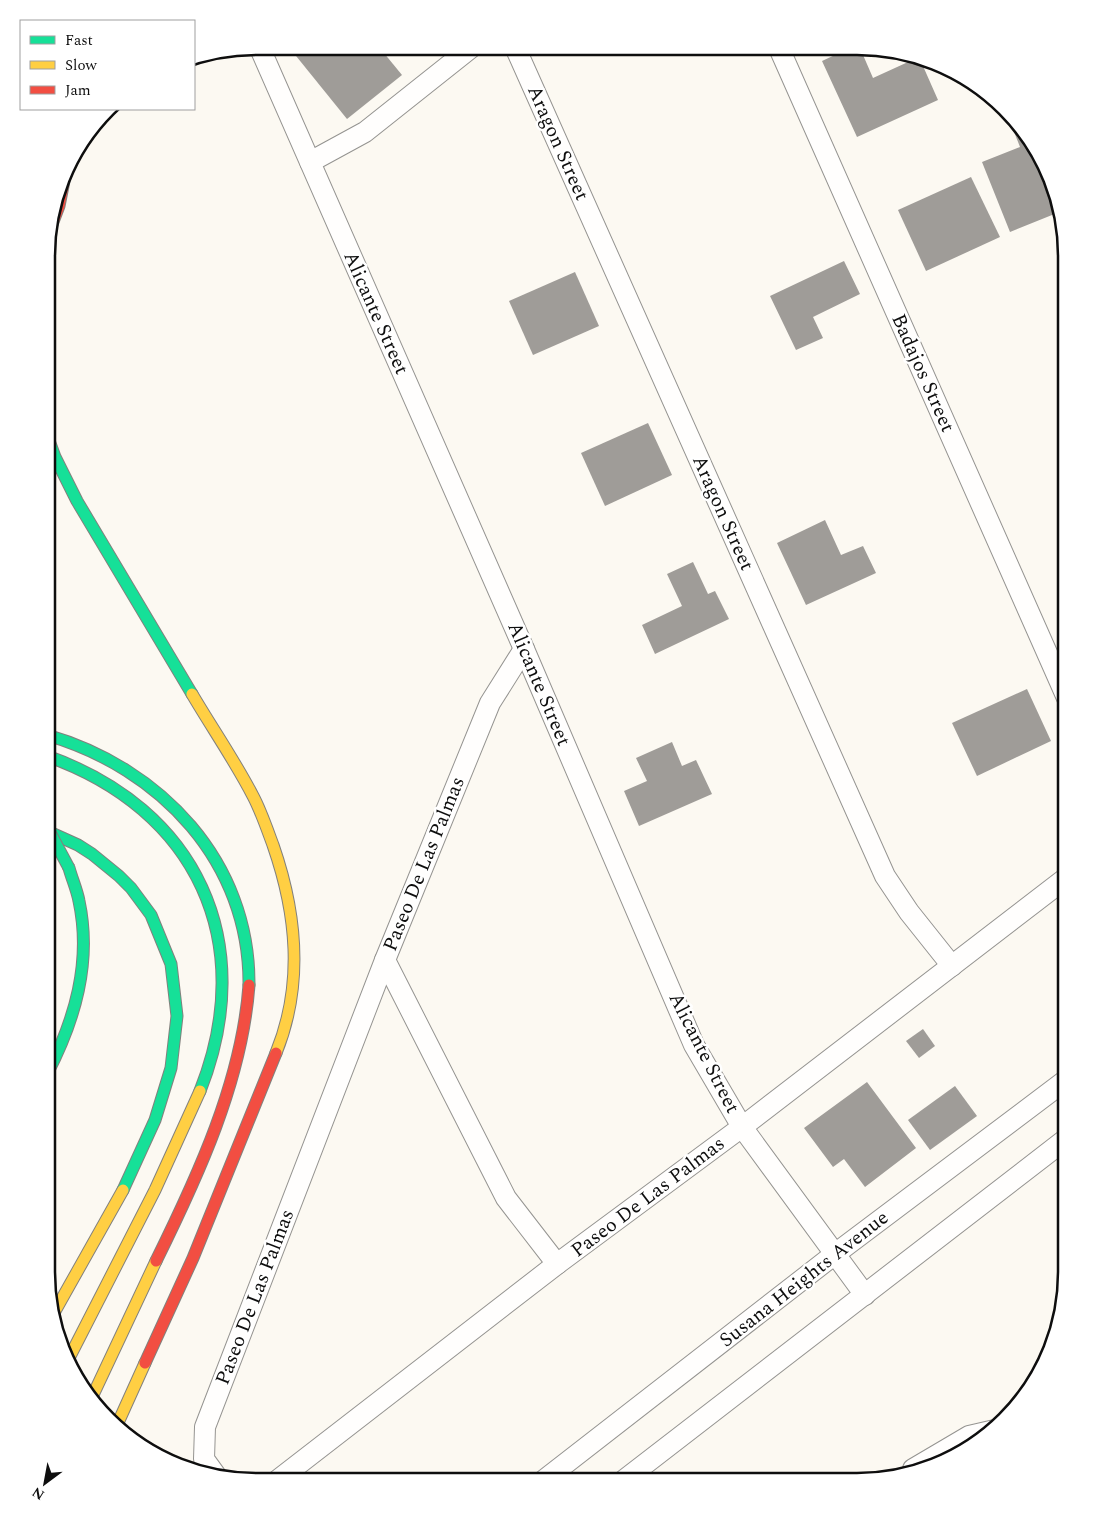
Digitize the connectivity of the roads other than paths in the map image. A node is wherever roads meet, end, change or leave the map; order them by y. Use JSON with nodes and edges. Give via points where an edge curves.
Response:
{"nodes":[{"id":1,"x":263,"y":55,"type":"edge"},
{"id":2,"x":462,"y":55,"type":"edge"},
{"id":3,"x":519,"y":55,"type":"edge"},
{"id":4,"x":783,"y":55,"type":"edge"},
{"id":5,"x":310,"y":162,"type":"junction"},
{"id":6,"x":55,"y":457,"type":"edge"},
{"id":7,"x":524,"y":649,"type":"junction"},
{"id":8,"x":1058,"y":680,"type":"edge"},
{"id":9,"x":55,"y":738,"type":"edge"},
{"id":10,"x":55,"y":759,"type":"edge"},
{"id":11,"x":55,"y":833,"type":"edge"},
{"id":12,"x":55,"y":841,"type":"edge"},
{"id":13,"x":1058,"y":884,"type":"edge"},
{"id":14,"x":385,"y":960,"type":"junction"},
{"id":15,"x":952,"y":966,"type":"junction"},
{"id":16,"x":55,"y":1058,"type":"edge"},
{"id":17,"x":1058,"y":1086,"type":"edge"},
{"id":18,"x":742,"y":1127,"type":"junction"},
{"id":19,"x":1058,"y":1145,"type":"edge"},
{"id":20,"x":835,"y":1254,"type":"junction"},
{"id":21,"x":557,"y":1264,"type":"junction"},
{"id":22,"x":865,"y":1295,"type":"junction"},
{"id":23,"x":58,"y":1306,"type":"edge"},
{"id":24,"x":72,"y":1353,"type":"edge"},
{"id":25,"x":94,"y":1392,"type":"edge"},
{"id":26,"x":120,"y":1420,"type":"edge"},
{"id":27,"x":976,"y":1434,"type":"edge"},
{"id":28,"x":930,"y":1459,"type":"edge"},
{"id":29,"x":210,"y":1468,"type":"edge"},
{"id":30,"x":287,"y":1473,"type":"edge"},
{"id":31,"x":553,"y":1473,"type":"edge"},
{"id":32,"x":634,"y":1473,"type":"edge"}],
"edges":[{"from":1,"to":5,"type":"street","name":"Alicante Street"},
{"from":2,"to":5,"type":"street","via":[[365,132]]},
{"from":3,"to":15,"type":"street","name":"Aragon Street","via":[[886,876],[909,912]]},
{"from":4,"to":8,"type":"street","name":"Badajos Street"},
{"from":5,"to":7,"type":"street","name":"Alicante Street"},
{"from":6,"to":26,"type":"highway","via":[[253,796],[275,848],[293,934],[295,965],[278,1048],[193,1258]]},
{"from":7,"to":14,"type":"street","name":"Paseo De Las Palmas","via":[[490,703]]},
{"from":7,"to":18,"type":"street","name":"Alicante Street","via":[[694,1045]]},
{"from":9,"to":25,"type":"highway","via":[[88,749],[126,768],[152,786],[193,826],[230,888],[241,921],[249,972],[244,1029],[222,1109],[193,1184]]},
{"from":10,"to":24,"type":"highway","via":[[87,771],[113,786],[139,806],[176,844],[189,860],[208,895],[222,957],[221,1012],[211,1059],[198,1095],[164,1176]]},
{"from":11,"to":23,"type":"highway","via":[[98,858],[131,887],[145,906],[158,928],[174,980],[177,1033],[170,1076],[149,1138],[114,1210]]},
{"from":12,"to":16,"type":"highway","bridge":true,"via":[[69,868],[78,900],[84,952],[82,982],[74,1014]]},
{"from":13,"to":15,"type":"street","name":"Paseo De Las Palmas"},
{"from":14,"to":21,"type":"street","via":[[506,1198]]},
{"from":14,"to":29,"type":"street","name":"Paseo De Las Palmas","via":[[205,1427],[204,1459]]},
{"from":15,"to":18,"type":"street","name":"Paseo De Las Palmas"},
{"from":17,"to":20,"type":"street","name":"Susana Heights Avenue"},
{"from":18,"to":20,"type":"street","name":"Alicante Street"},
{"from":18,"to":21,"type":"street","name":"Paseo De Las Palmas"},
{"from":19,"to":22,"type":"street"},
{"from":20,"to":22,"type":"street","name":"Alicante Street"},
{"from":20,"to":31,"type":"street","name":"Susana Heights Avenue"},
{"from":21,"to":30,"type":"street","name":"Paseo De Las Palmas"},
{"from":22,"to":32,"type":"street"},
{"from":27,"to":28,"type":"street"}]}
